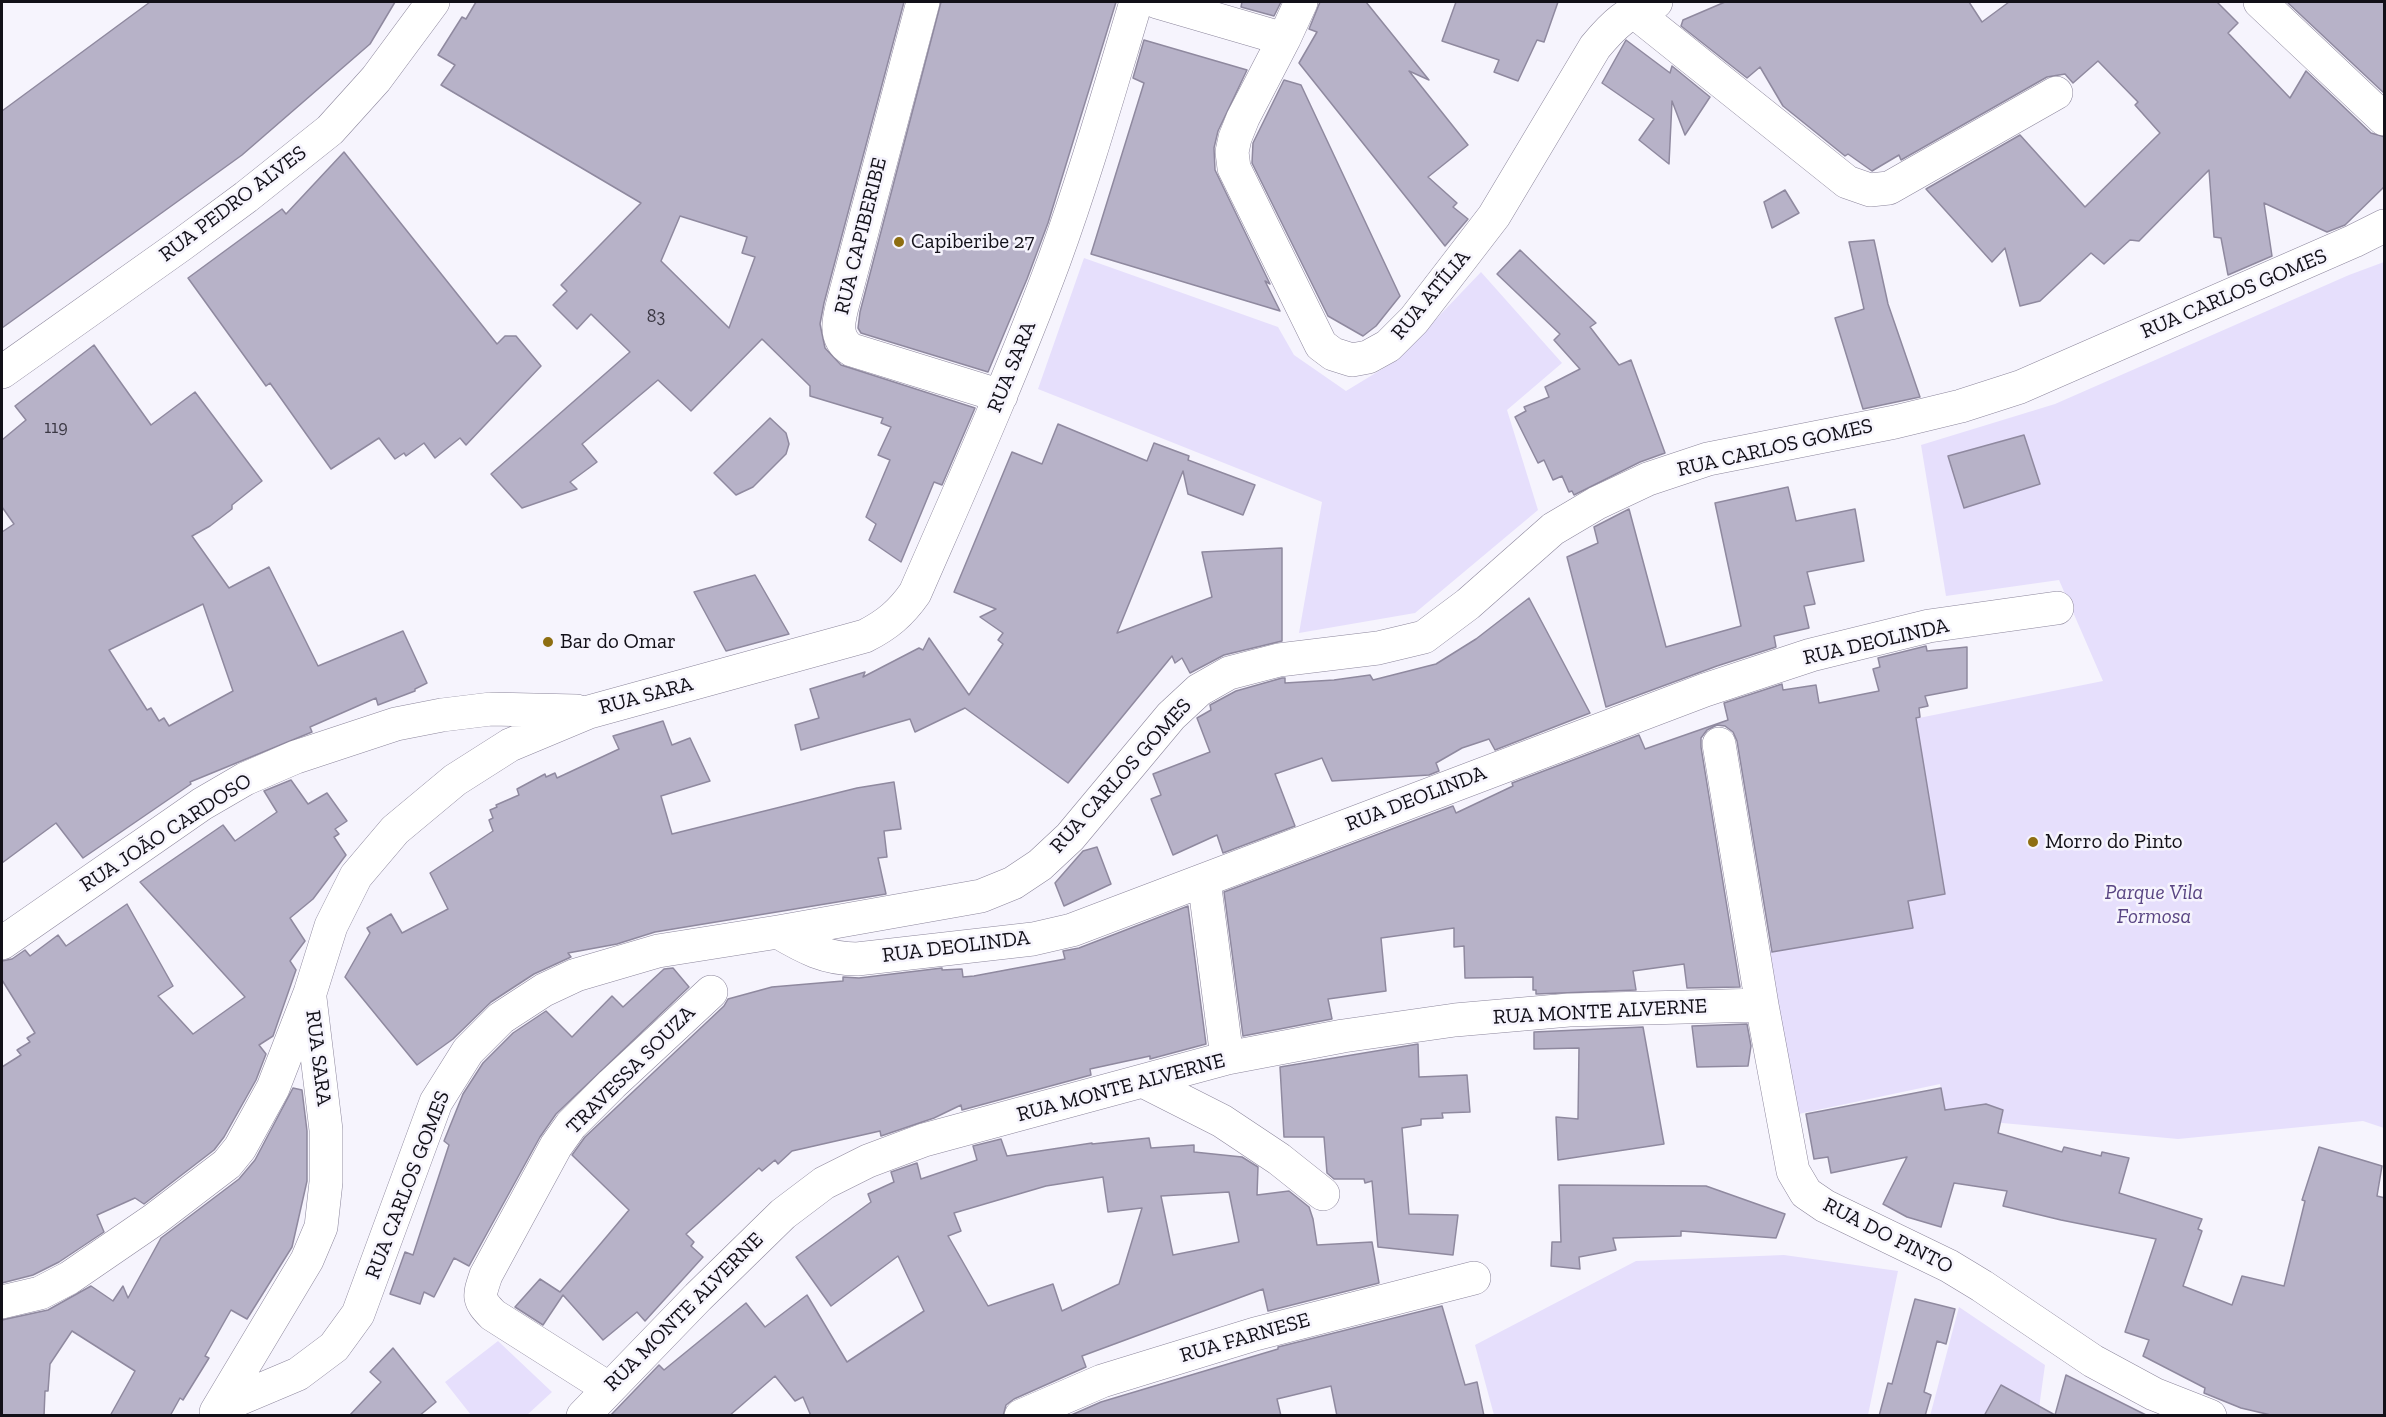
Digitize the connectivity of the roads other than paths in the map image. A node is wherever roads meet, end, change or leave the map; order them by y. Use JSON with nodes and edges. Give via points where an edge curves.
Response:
{"nodes":[{"id":1,"x":433,"y":2,"type":"edge"},
{"id":2,"x":923,"y":2,"type":"edge"},
{"id":3,"x":1136,"y":2,"type":"edge"},
{"id":4,"x":1157,"y":2,"type":"edge"},
{"id":5,"x":1301,"y":2,"type":"edge"},
{"id":6,"x":2260,"y":2,"type":"edge"},
{"id":7,"x":1644,"y":6,"type":"edge"},
{"id":8,"x":1284,"y":39,"type":"junction"},
{"id":9,"x":2056,"y":93,"type":"dead end"},
{"id":10,"x":2385,"y":119,"type":"edge"},
{"id":11,"x":2385,"y":226,"type":"edge"},
{"id":12,"x":2,"y":372,"type":"edge"},
{"id":13,"x":1001,"y":396,"type":"junction"},
{"id":14,"x":2057,"y":608,"type":"dead end"},
{"id":15,"x":589,"y":712,"type":"junction"},
{"id":16,"x":1719,"y":744,"type":"dead end"},
{"id":17,"x":1204,"y":880,"type":"junction"},
{"id":18,"x":778,"y":932,"type":"junction"},
{"id":19,"x":2,"y":943,"type":"edge"},
{"id":20,"x":711,"y":992,"type":"dead end"},
{"id":21,"x":310,"y":993,"type":"junction"},
{"id":22,"x":1762,"y":1005,"type":"junction"},
{"id":23,"x":1227,"y":1058,"type":"junction"},
{"id":24,"x":1143,"y":1081,"type":"junction"},
{"id":25,"x":1323,"y":1194,"type":"dead end"},
{"id":26,"x":1474,"y":1278,"type":"dead end"},
{"id":27,"x":2,"y":1302,"type":"edge"},
{"id":28,"x":608,"y":1388,"type":"junction"},
{"id":29,"x":217,"y":1411,"type":"edge"},
{"id":30,"x":583,"y":1416,"type":"edge"},
{"id":31,"x":1021,"y":1416,"type":"edge"},
{"id":32,"x":2210,"y":1416,"type":"edge"}],
"edges":[{"from":1,"to":12,"type":"street","name":"RUA PEDRO ALVES","via":[[376,79],[330,130],[181,245]]},
{"from":2,"to":13,"type":"street","name":"RUA CAPIBERIBE","via":[[838,331],[852,350]]},
{"from":3,"to":13,"type":"street","name":"RUA SARA","via":[[1077,194]]},
{"from":4,"to":8,"type":"street"},
{"from":5,"to":8,"type":"street","name":"RUA ATÍLIA"},
{"from":6,"to":10,"type":"street"},
{"from":7,"to":8,"type":"street","name":"RUA ATÍLIA","via":[[1611,27],[1595,47],[1494,216],[1414,320],[1388,346],[1368,357],[1352,360],[1321,345],[1234,168],[1232,152],[1239,128]]},
{"from":7,"to":9,"type":"street","via":[[1847,182],[1870,190],[1889,188]]},
{"from":11,"to":18,"type":"street","name":"RUA CARLOS GOMES","via":[[2019,387],[1895,422],[1708,459],[1648,479],[1553,530],[1424,637],[1378,648],[1279,660],[1229,673],[1199,690],[1171,716],[1070,837],[1014,883],[981,896]]},
{"from":13,"to":15,"type":"street","name":"RUA SARA","via":[[915,593],[902,612],[883,627],[865,636]]},
{"from":14,"to":17,"type":"street","name":"RUA DEOLINDA","via":[[1929,626],[1811,655],[1694,694]]},
{"from":15,"to":19,"type":"street","name":"RUA JOÃO CARDOSO","via":[[491,709],[442,714],[396,724],[296,757],[245,779],[202,804]]},
{"from":15,"to":21,"type":"street","name":"RUA SARA","via":[[510,745],[455,780],[395,830],[356,876],[332,926]]},
{"from":16,"to":22,"type":"street","name":"RUA DO PINTO"},
{"from":17,"to":18,"type":"street","name":"RUA DEOLINDA","via":[[1072,930],[1034,939],[837,959],[808,950]]},
{"from":17,"to":23,"type":"street"},
{"from":18,"to":29,"type":"street","name":"RUA CARLOS GOMES","via":[[658,951],[576,975],[501,1018],[468,1051],[436,1102],[358,1314],[334,1347],[298,1374]]},
{"from":20,"to":28,"type":"street","name":"TRAVESSA SOUZA","via":[[571,1125],[486,1275],[480,1295],[482,1304],[493,1315]]},
{"from":21,"to":27,"type":"street","via":[[273,1088],[227,1164],[69,1278],[40,1293]]},
{"from":21,"to":29,"type":"street","name":"RUA SARA","via":[[327,1130],[321,1227],[306,1260]]},
{"from":22,"to":23,"type":"street","name":"RUA MONTE ALVERNE","via":[[1569,1010],[1455,1020]]},
{"from":22,"to":32,"type":"street","name":"RUA DO PINTO","via":[[1793,1171],[1806,1193],[1949,1266],[2093,1361],[2154,1394]]},
{"from":23,"to":24,"type":"street","name":"RUA MONTE ALVERNE"},
{"from":24,"to":25,"type":"street","via":[[1222,1121]]},
{"from":24,"to":28,"type":"street","name":"RUA MONTE ALVERNE","via":[[924,1140],[867,1161],[824,1183],[783,1214]]},
{"from":26,"to":31,"type":"street","name":"RUA FARNESE","via":[[1244,1337],[1102,1381]]},
{"from":28,"to":30,"type":"street","name":"RUA MONTE ALVERNE"}]}
